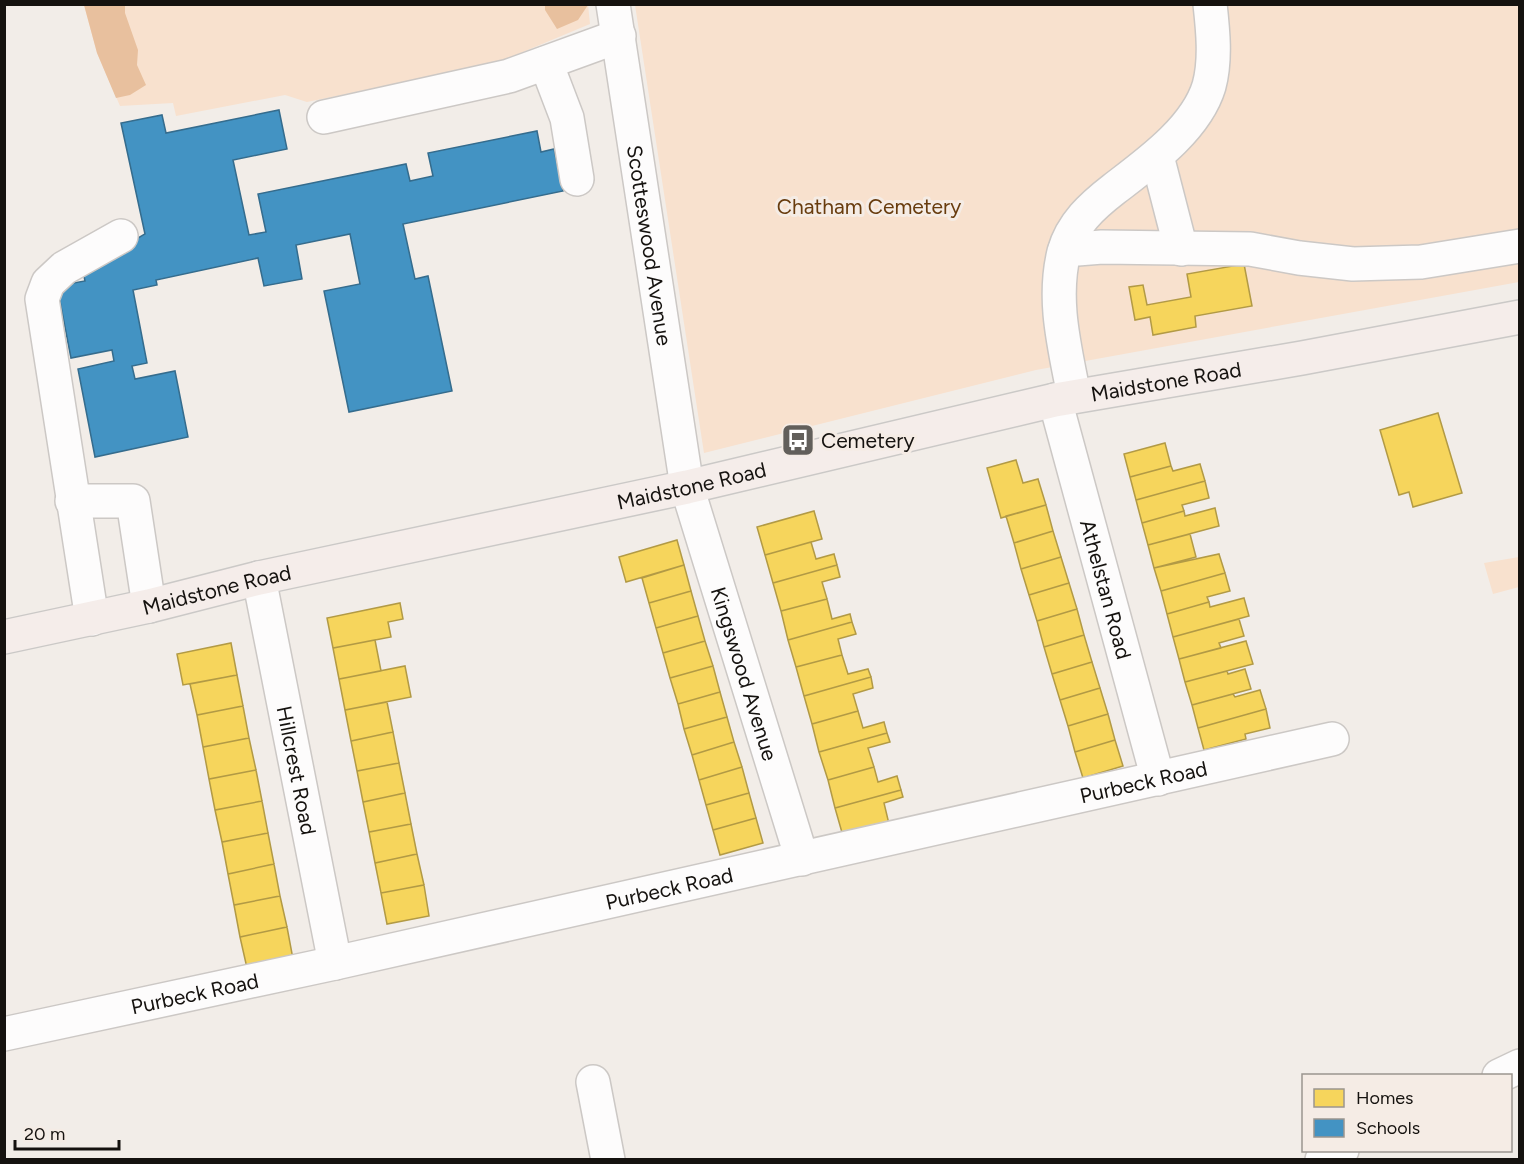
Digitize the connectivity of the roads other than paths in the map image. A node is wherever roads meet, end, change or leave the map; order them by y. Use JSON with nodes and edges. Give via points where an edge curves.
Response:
{"nodes":[{"id":1,"x":613,"y":4,"type":"edge"},
{"id":2,"x":1206,"y":9,"type":"edge"},
{"id":3,"x":619,"y":36,"type":"junction"},
{"id":4,"x":546,"y":63,"type":"junction"},
{"id":5,"x":324,"y":117,"type":"dead end"},
{"id":6,"x":1157,"y":156,"type":"junction"},
{"id":7,"x":577,"y":179,"type":"dead end"},
{"id":8,"x":121,"y":236,"type":"dead end"},
{"id":9,"x":1520,"y":246,"type":"edge"},
{"id":10,"x":1181,"y":249,"type":"junction"},
{"id":11,"x":1065,"y":250,"type":"junction"},
{"id":12,"x":1520,"y":317,"type":"edge"},
{"id":13,"x":1064,"y":398,"type":"junction"},
{"id":14,"x":687,"y":488,"type":"junction"},
{"id":15,"x":72,"y":501,"type":"junction"},
{"id":16,"x":259,"y":578,"type":"junction"},
{"id":17,"x":149,"y":606,"type":"junction"},
{"id":18,"x":92,"y":619,"type":"junction"},
{"id":19,"x":4,"y":637,"type":"edge"},
{"id":20,"x":1332,"y":739,"type":"dead end"},
{"id":21,"x":1158,"y":779,"type":"junction"},
{"id":22,"x":802,"y":859,"type":"junction"},
{"id":23,"x":336,"y":963,"type":"junction"},
{"id":24,"x":4,"y":1034,"type":"edge"},
{"id":25,"x":1520,"y":1066,"type":"edge"},
{"id":26,"x":1503,"y":1074,"type":"edge"},
{"id":27,"x":593,"y":1082,"type":"dead end"},
{"id":28,"x":1338,"y":1152,"type":"edge"},
{"id":29,"x":608,"y":1160,"type":"edge"},
{"id":30,"x":1322,"y":1160,"type":"edge"}],
"edges":[{"from":1,"to":3,"type":"street","name":"Scotteswood Avenue"},
{"from":2,"to":6,"type":"street","name":"Athelstan Road","via":[[1214,50],[1209,87],[1186,128]]},
{"from":3,"to":4,"type":"street"},
{"from":3,"to":14,"type":"street","name":"Scotteswood Avenue"},
{"from":4,"to":5,"type":"street","via":[[509,76]]},
{"from":4,"to":7,"type":"street","via":[[567,118]]},
{"from":6,"to":10,"type":"street"},
{"from":6,"to":11,"type":"street","name":"Athelstan Road","via":[[1078,220]]},
{"from":8,"to":15,"type":"street","via":[[64,268],[48,283],[42,299]]},
{"from":9,"to":10,"type":"street","via":[[1422,262],[1353,264],[1250,249]]},
{"from":10,"to":11,"type":"street"},
{"from":11,"to":13,"type":"street","name":"Athelstan Road","via":[[1058,315]]},
{"from":12,"to":13,"type":"main road","name":"Maidstone Road"},
{"from":13,"to":14,"type":"main road","name":"Maidstone Road"},
{"from":13,"to":21,"type":"street","name":"Athelstan Road"},
{"from":14,"to":16,"type":"main road","name":"Maidstone Road"},
{"from":14,"to":22,"type":"street","name":"Kingswood Avenue"},
{"from":15,"to":17,"type":"street","via":[[133,501]]},
{"from":15,"to":18,"type":"street"},
{"from":16,"to":17,"type":"main road","name":"Maidstone Road"},
{"from":16,"to":23,"type":"street","name":"Hillcrest Road"},
{"from":17,"to":18,"type":"main road","name":"Maidstone Road"},
{"from":18,"to":19,"type":"main road","name":"Maidstone Road"},
{"from":20,"to":21,"type":"street","name":"Purbeck Road"},
{"from":21,"to":22,"type":"street","name":"Purbeck Road"},
{"from":22,"to":23,"type":"street","name":"Purbeck Road"},
{"from":23,"to":24,"type":"street","name":"Purbeck Road"},
{"from":25,"to":26,"type":"street"},
{"from":27,"to":29,"type":"street"},
{"from":28,"to":30,"type":"street"}]}
